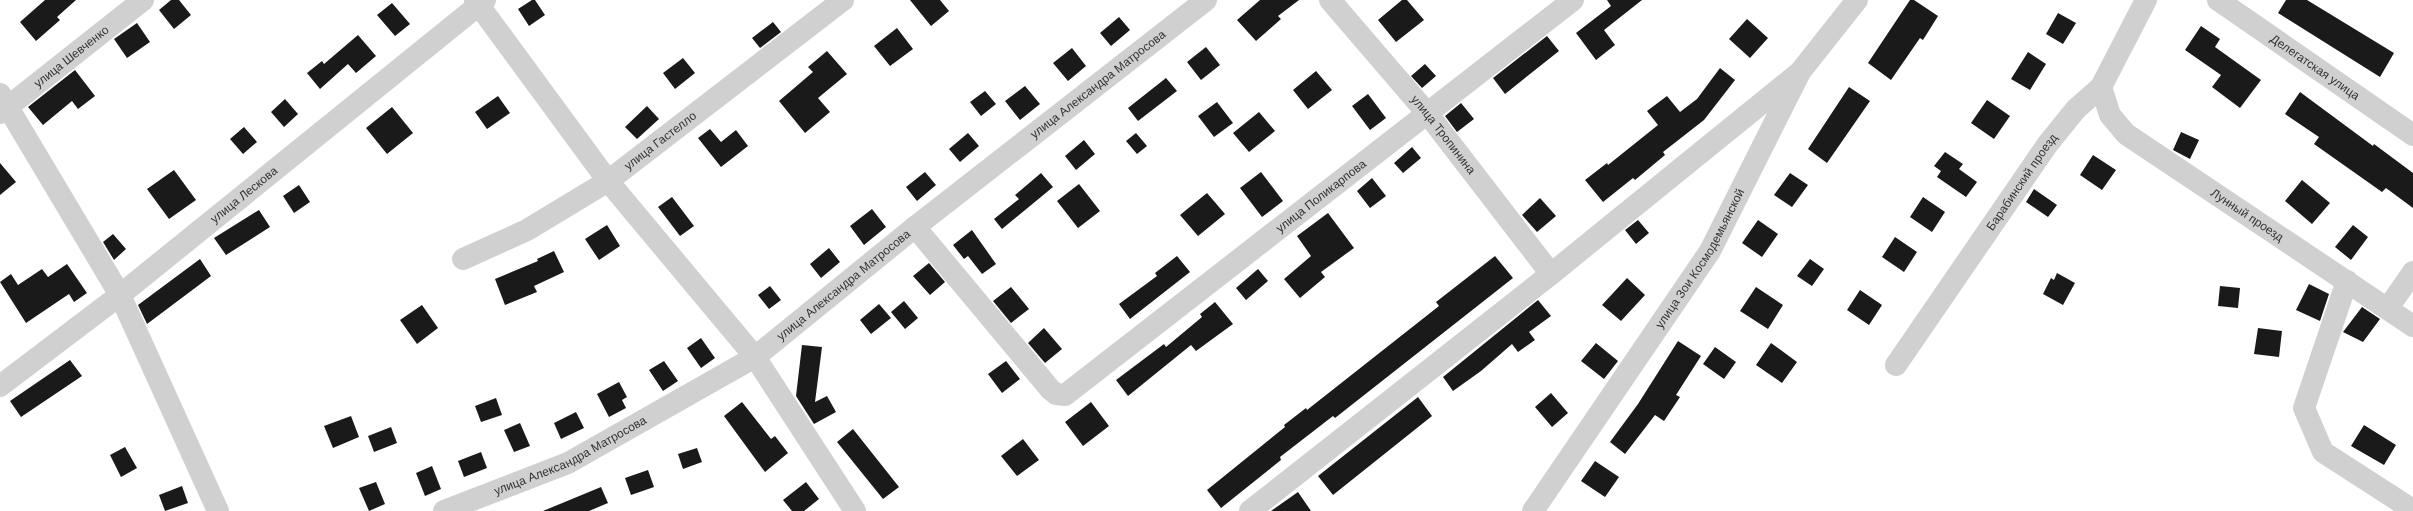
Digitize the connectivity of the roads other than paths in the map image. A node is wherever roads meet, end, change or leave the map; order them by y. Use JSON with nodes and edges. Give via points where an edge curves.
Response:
{"nodes":[{"id":1,"x":143,"y":0,"type":"edge"},
{"id":2,"x":843,"y":0,"type":"edge"},
{"id":3,"x":1206,"y":0,"type":"edge"},
{"id":4,"x":1330,"y":0,"type":"edge"},
{"id":5,"x":1573,"y":0,"type":"edge"},
{"id":6,"x":1857,"y":0,"type":"edge"},
{"id":7,"x":2146,"y":0,"type":"edge"},
{"id":8,"x":2218,"y":0,"type":"edge"},
{"id":9,"x":479,"y":2,"type":"edge"},
{"id":10,"x":1800,"y":72,"type":"junction"},
{"id":11,"x":2101,"y":87,"type":"junction"},
{"id":12,"x":3,"y":104,"type":"edge"},
{"id":13,"x":1427,"y":114,"type":"junction"},
{"id":14,"x":2413,"y":135,"type":"edge"},
{"id":15,"x":608,"y":181,"type":"junction"},
{"id":16,"x":915,"y":227,"type":"junction"},
{"id":17,"x":463,"y":258,"type":"dead end"},
{"id":18,"x":2413,"y":272,"type":"edge"},
{"id":19,"x":1551,"y":274,"type":"junction"},
{"id":20,"x":2348,"y":281,"type":"junction"},
{"id":21,"x":120,"y":295,"type":"junction"},
{"id":22,"x":2388,"y":308,"type":"junction"},
{"id":23,"x":2413,"y":326,"type":"edge"},
{"id":24,"x":755,"y":357,"type":"junction"},
{"id":25,"x":1896,"y":365,"type":"dead end"},
{"id":26,"x":0,"y":386,"type":"edge"},
{"id":27,"x":2413,"y":510,"type":"edge"},
{"id":28,"x":218,"y":511,"type":"edge"},
{"id":29,"x":444,"y":511,"type":"edge"},
{"id":30,"x":855,"y":511,"type":"edge"},
{"id":31,"x":1250,"y":511,"type":"edge"},
{"id":32,"x":1533,"y":511,"type":"edge"}],
"edges":[{"from":1,"to":12,"type":"street","name":"улица Шевченко"},
{"from":2,"to":15,"type":"street","name":"улица Гастелло"},
{"from":3,"to":16,"type":"street","name":"улица Александра Матросова"},
{"from":4,"to":13,"type":"street","name":"улица Тропинина"},
{"from":5,"to":13,"type":"street","name":"улица Поликарпова"},
{"from":6,"to":10,"type":"street","name":"улица Зои Космодемьянской"},
{"from":7,"to":11,"type":"street","name":"Барабинский проезд"},
{"from":8,"to":14,"type":"street","name":"Делегатская улица"},
{"from":9,"to":15,"type":"street"},
{"from":9,"to":21,"type":"street","name":"улица Лескова"},
{"from":10,"to":19,"type":"street"},
{"from":10,"to":32,"type":"street","name":"улица Зои Космодемьянской","via":[[1710,251]]},
{"from":11,"to":20,"type":"street","name":"Лунный проезд","via":[[2110,115],[2126,134]]},
{"from":11,"to":25,"type":"street","name":"Барабинский проезд","via":[[2076,109],[2047,145]]},
{"from":12,"to":21,"type":"street"},
{"from":13,"to":16,"type":"street","name":"улица Поликарпова","via":[[1069,393],[1061,396],[1050,389]]},
{"from":13,"to":19,"type":"street","name":"улица Тропинина"},
{"from":15,"to":17,"type":"street","name":"улица Гастелло","via":[[527,230]]},
{"from":15,"to":24,"type":"street"},
{"from":16,"to":24,"type":"street","name":"улица Александра Матросова"},
{"from":18,"to":22,"type":"street"},
{"from":19,"to":31,"type":"street"},
{"from":20,"to":22,"type":"street","name":"Лунный проезд"},
{"from":20,"to":27,"type":"street","via":[[2304,408],[2322,452]]},
{"from":21,"to":26,"type":"street","name":"улица Лескова"},
{"from":21,"to":28,"type":"street"},
{"from":22,"to":23,"type":"street","name":"Лунный проезд"},
{"from":24,"to":29,"type":"street","name":"улица Александра Матросова","via":[[568,463]]},
{"from":24,"to":30,"type":"street"}]}
